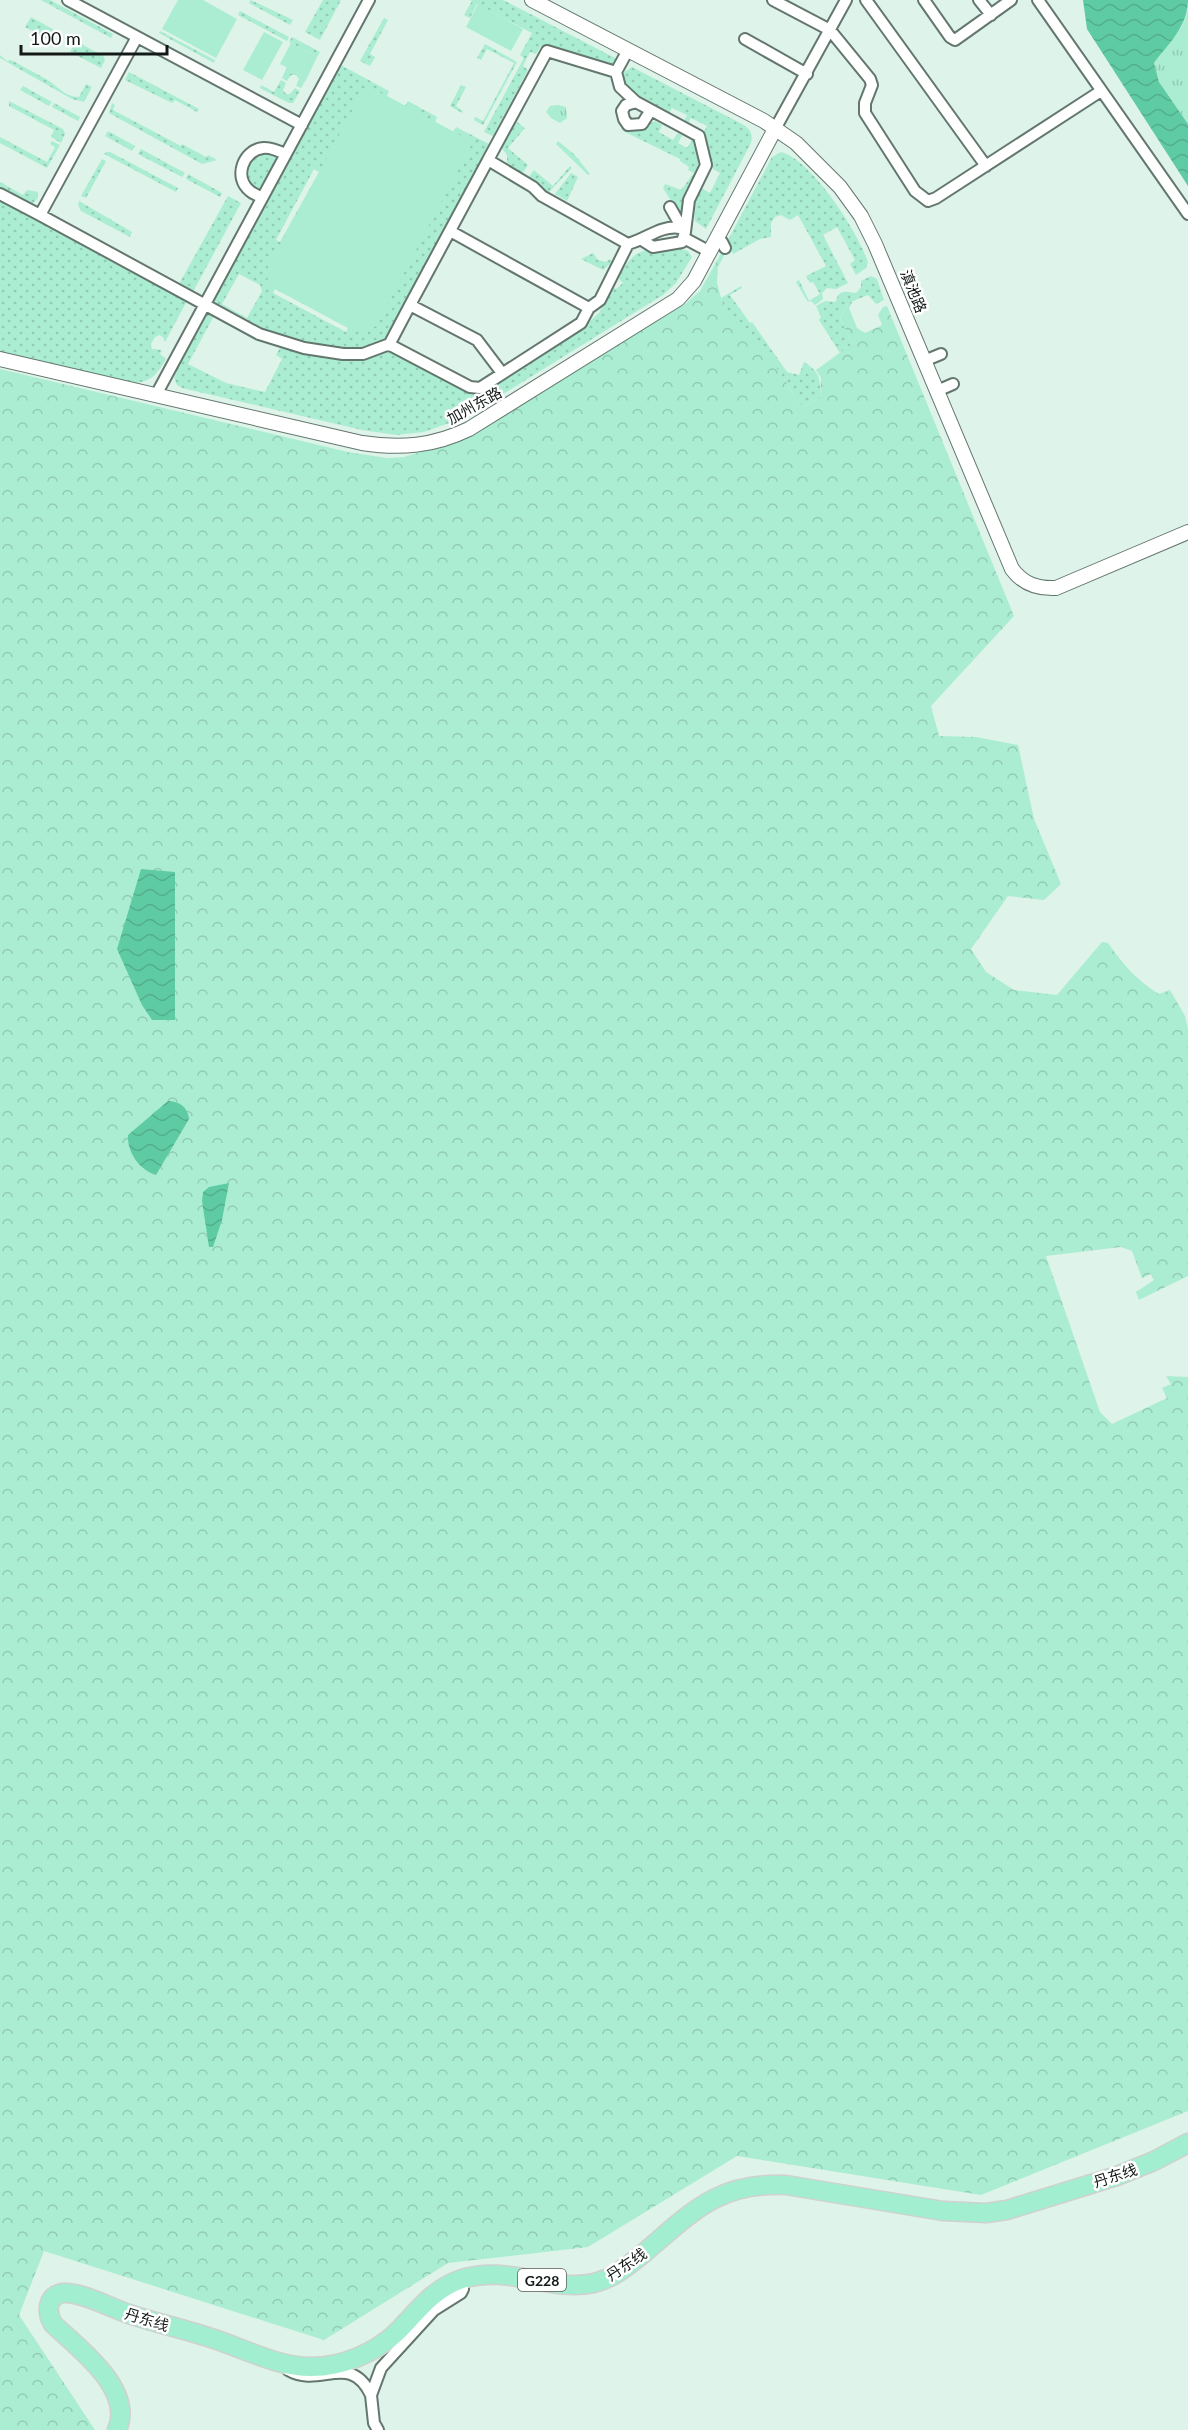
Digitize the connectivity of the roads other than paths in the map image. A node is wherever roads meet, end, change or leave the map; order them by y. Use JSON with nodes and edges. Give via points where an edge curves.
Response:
{"nodes":[{"id":1,"x":68,"y":0,"type":"edge"},
{"id":2,"x":369,"y":0,"type":"edge"},
{"id":3,"x":532,"y":0,"type":"edge"},
{"id":4,"x":772,"y":0,"type":"edge"},
{"id":5,"x":846,"y":0,"type":"edge"},
{"id":6,"x":866,"y":0,"type":"edge"},
{"id":7,"x":924,"y":0,"type":"edge"},
{"id":8,"x":979,"y":0,"type":"edge"},
{"id":9,"x":1011,"y":0,"type":"edge"},
{"id":10,"x":1038,"y":0,"type":"edge"},
{"id":11,"x":991,"y":15,"type":"junction"},
{"id":12,"x":830,"y":30,"type":"junction"},
{"id":13,"x":137,"y":37,"type":"junction"},
{"id":14,"x":745,"y":39,"type":"dead end"},
{"id":15,"x":628,"y":50,"type":"junction"},
{"id":16,"x":616,"y":72,"type":"junction"},
{"id":17,"x":807,"y":74,"type":"junction"},
{"id":18,"x":1101,"y":91,"type":"junction"},
{"id":19,"x":636,"y":102,"type":"junction"},
{"id":20,"x":651,"y":110,"type":"junction"},
{"id":21,"x":302,"y":125,"type":"junction"},
{"id":22,"x":776,"y":129,"type":"junction"},
{"id":23,"x":285,"y":154,"type":"junction"},
{"id":24,"x":488,"y":160,"type":"junction"},
{"id":25,"x":986,"y":166,"type":"junction"},
{"id":26,"x":0,"y":194,"type":"edge"},
{"id":27,"x":262,"y":198,"type":"junction"},
{"id":28,"x":670,"y":207,"type":"dead end"},
{"id":29,"x":1188,"y":214,"type":"edge"},
{"id":30,"x":40,"y":215,"type":"junction"},
{"id":31,"x":450,"y":231,"type":"junction"},
{"id":32,"x":683,"y":233,"type":"junction"},
{"id":33,"x":642,"y":240,"type":"junction"},
{"id":34,"x":628,"y":244,"type":"junction"},
{"id":35,"x":717,"y":246,"type":"junction"},
{"id":36,"x":205,"y":305,"type":"junction"},
{"id":37,"x":410,"y":305,"type":"junction"},
{"id":38,"x":590,"y":308,"type":"junction"},
{"id":39,"x":389,"y":345,"type":"junction"},
{"id":40,"x":941,"y":354,"type":"dead end"},
{"id":41,"x":0,"y":358,"type":"edge"},
{"id":42,"x":924,"y":361,"type":"junction"},
{"id":43,"x":502,"y":373,"type":"junction"},
{"id":44,"x":953,"y":384,"type":"dead end"},
{"id":45,"x":937,"y":391,"type":"junction"},
{"id":46,"x":156,"y":395,"type":"junction"},
{"id":47,"x":1188,"y":532,"type":"edge"},
{"id":48,"x":1188,"y":2143,"type":"edge"},
{"id":49,"x":459,"y":2281,"type":"junction"},
{"id":50,"x":276,"y":2360,"type":"junction"},
{"id":51,"x":371,"y":2395,"type":"junction"},
{"id":52,"x":117,"y":2430,"type":"edge"},
{"id":53,"x":378,"y":2430,"type":"edge"}],
"edges":[{"from":1,"to":13,"type":"street"},
{"from":2,"to":21,"type":"street"},
{"from":3,"to":15,"type":"street","name":"滇池路"},
{"from":4,"to":12,"type":"street"},
{"from":5,"to":12,"type":"street"},
{"from":6,"to":25,"type":"street"},
{"from":7,"to":11,"type":"street","via":[[953,39]]},
{"from":8,"to":11,"type":"street"},
{"from":9,"to":11,"type":"street"},
{"from":10,"to":18,"type":"street"},
{"from":12,"to":17,"type":"street"},
{"from":12,"to":25,"type":"street","via":[[870,79],[872,85],[864,110],[919,196],[928,201],[936,198]]},
{"from":13,"to":21,"type":"street"},
{"from":13,"to":30,"type":"street","via":[[48,190]]},
{"from":14,"to":17,"type":"street"},
{"from":15,"to":16,"type":"street"},
{"from":15,"to":22,"type":"street","name":"滇池路"},
{"from":16,"to":19,"type":"street","via":[[620,87]]},
{"from":16,"to":24,"type":"street","via":[[547,51]]},
{"from":17,"to":22,"type":"street"},
{"from":18,"to":25,"type":"street"},
{"from":18,"to":29,"type":"street"},
{"from":19,"to":20,"type":"street"},
{"from":19,"to":20,"type":"street","via":[[622,111],[628,125],[642,124]]},
{"from":20,"to":32,"type":"street","via":[[699,136],[706,165],[688,200]]},
{"from":21,"to":23,"type":"street"},
{"from":22,"to":35,"type":"street","name":"加州东路"},
{"from":22,"to":42,"type":"street","name":"滇池路","via":[[822,166],[861,216]]},
{"from":23,"to":27,"type":"street"},
{"from":23,"to":27,"type":"street","via":[[263,148],[244,161],[244,184]]},
{"from":24,"to":31,"type":"street"},
{"from":24,"to":34,"type":"street","via":[[533,186],[542,196]]},
{"from":26,"to":30,"type":"street"},
{"from":27,"to":36,"type":"street"},
{"from":28,"to":32,"type":"street"},
{"from":30,"to":36,"type":"street"},
{"from":31,"to":37,"type":"street"},
{"from":31,"to":38,"type":"street"},
{"from":32,"to":33,"type":"street","via":[[653,231]]},
{"from":32,"to":33,"type":"street","via":[[682,242],[676,245],[653,247]]},
{"from":32,"to":35,"type":"street"},
{"from":33,"to":34,"type":"street"},
{"from":34,"to":38,"type":"street","via":[[600,300]]},
{"from":35,"to":46,"type":"street","name":"加州东路","via":[[678,299],[469,429],[427,444],[362,444]]},
{"from":36,"to":39,"type":"street","via":[[259,334],[304,348],[363,354]]},
{"from":36,"to":46,"type":"street"},
{"from":37,"to":39,"type":"street"},
{"from":37,"to":43,"type":"street","via":[[477,340]]},
{"from":38,"to":43,"type":"street","via":[[581,323]]},
{"from":39,"to":43,"type":"street","via":[[470,387],[480,388]]},
{"from":40,"to":42,"type":"street"},
{"from":41,"to":46,"type":"street","name":"加州东路"},
{"from":42,"to":45,"type":"street","name":"滇池路"},
{"from":44,"to":45,"type":"street"},
{"from":45,"to":47,"type":"street","name":"滇池路","via":[[1012,569],[1022,581],[1036,587],[1056,588]]},
{"from":48,"to":49,"type":"highway","name":"丹东线","number":"G228","via":[[1117,2176],[986,2213],[943,2211],[806,2187],[751,2185],[710,2200],[632,2263],[595,2283],[570,2284],[493,2274]]},
{"from":49,"to":50,"type":"highway","name":"丹东线","number":"G228","via":[[431,2296],[398,2331],[368,2352],[347,2361],[311,2367]]},
{"from":49,"to":51,"type":"street","via":[[461,2293],[434,2310],[389,2357]]},
{"from":50,"to":51,"type":"street","via":[[305,2377],[350,2372],[366,2384]]},
{"from":50,"to":52,"type":"highway","name":"丹东线","number":"G228","via":[[78,2296],[55,2296],[48,2316],[109,2382],[119,2404]]},
{"from":51,"to":53,"type":"street"}]}
